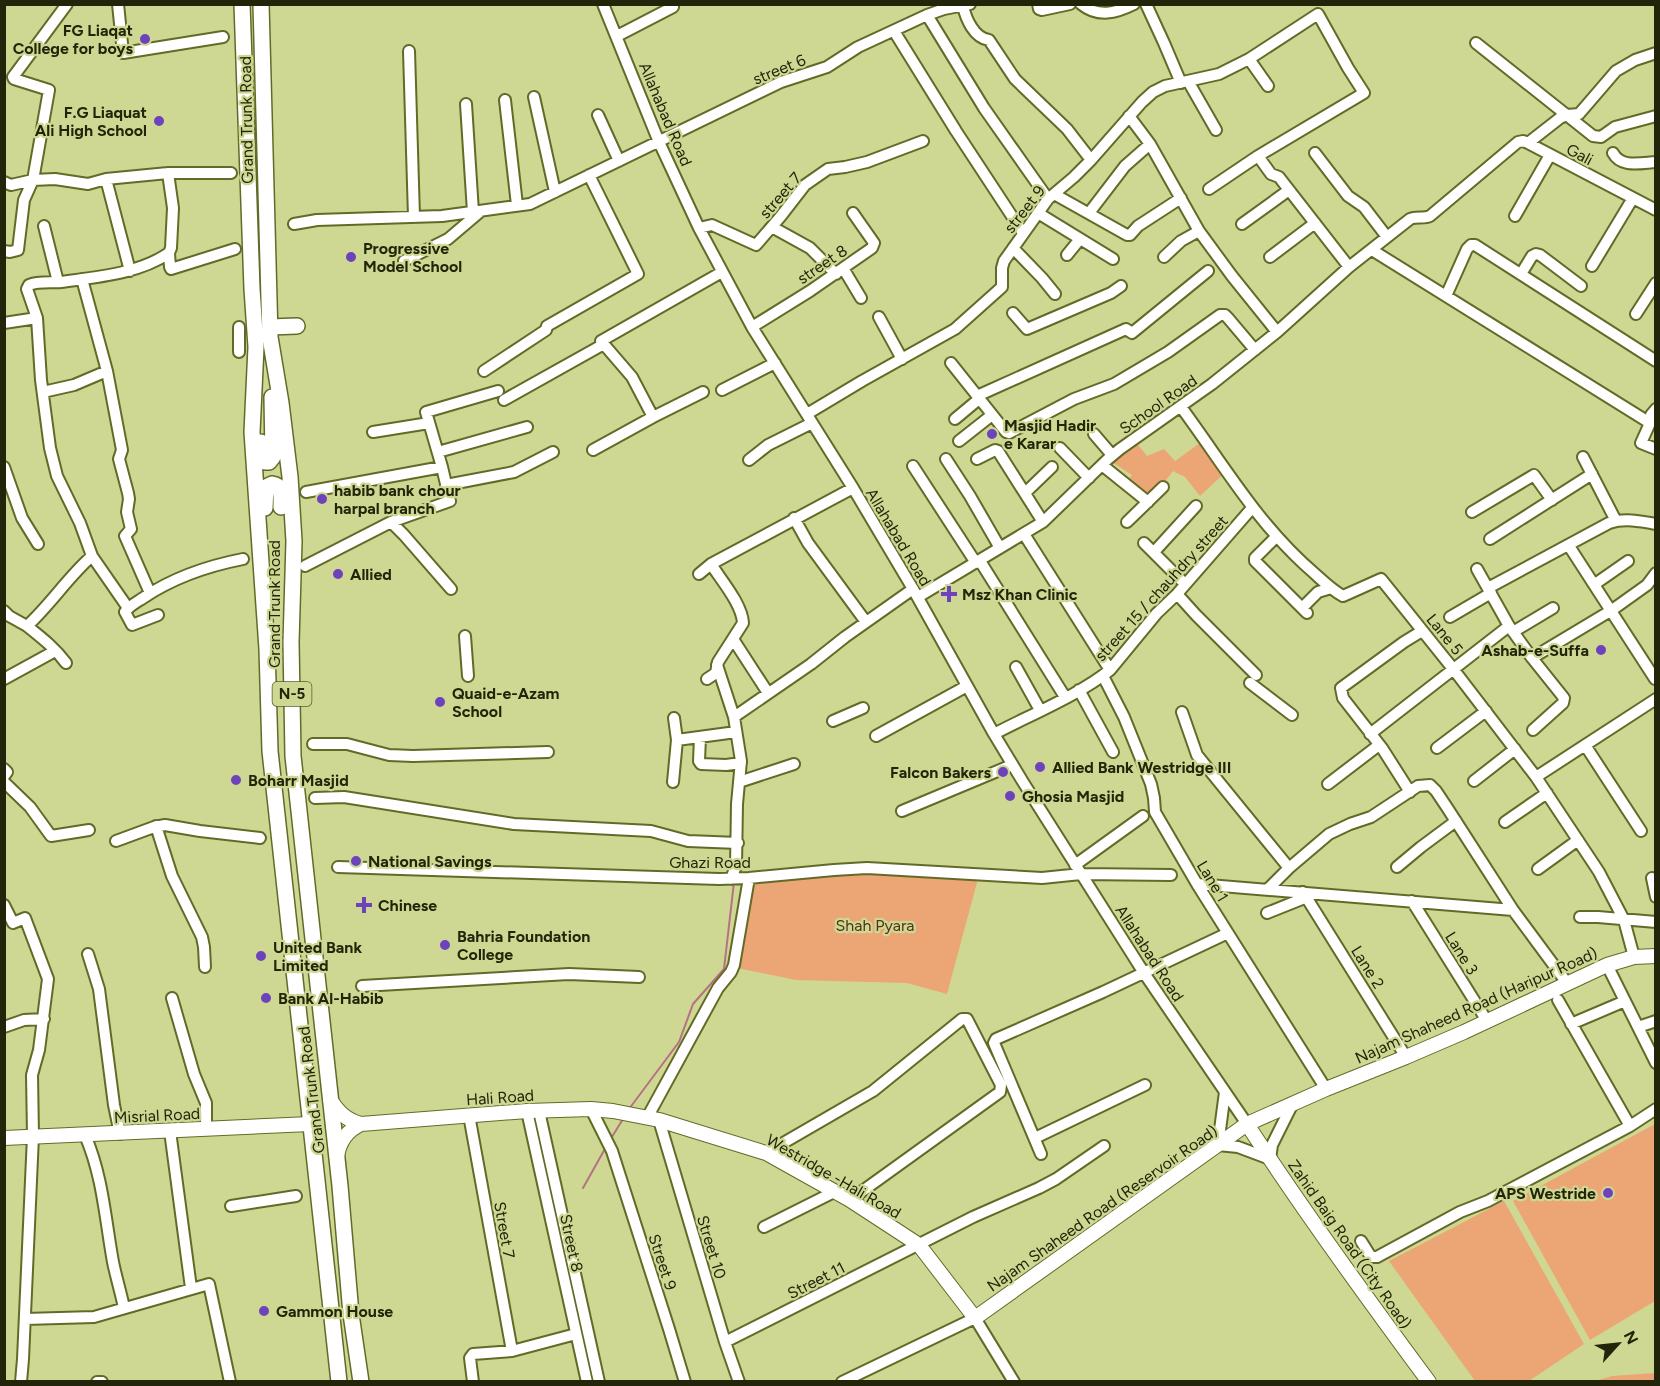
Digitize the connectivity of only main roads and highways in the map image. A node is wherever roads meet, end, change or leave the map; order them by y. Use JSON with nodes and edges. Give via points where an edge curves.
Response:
{"nodes":[{"id":1,"x":243,"y":4,"type":"edge"},
{"id":2,"x":261,"y":4,"type":"edge"},
{"id":3,"x":297,"y":326,"type":"dead end"},
{"id":4,"x":270,"y":332,"type":"junction"},
{"id":5,"x":256,"y":366,"type":"junction"},
{"id":6,"x":291,"y":642,"type":"junction"},
{"id":7,"x":267,"y":649,"type":"junction"},
{"id":8,"x":1656,"y":956,"type":"edge"},
{"id":9,"x":330,"y":1098,"type":"junction"},
{"id":10,"x":649,"y":1118,"type":"joint"},
{"id":11,"x":310,"y":1124,"type":"junction"},
{"id":12,"x":361,"y":1124,"type":"junction"},
{"id":13,"x":1247,"y":1124,"type":"junction"},
{"id":14,"x":4,"y":1138,"type":"edge"},
{"id":15,"x":336,"y":1159,"type":"junction"},
{"id":16,"x":975,"y":1318,"type":"joint"},
{"id":17,"x":339,"y":1382,"type":"edge"},
{"id":18,"x":360,"y":1382,"type":"edge"},
{"id":19,"x":1429,"y":1382,"type":"edge"}],
"edges":[{"from":1,"to":5,"type":"highway","name":"Grand Trunk Road","number":"N-5"},
{"from":2,"to":4,"type":"highway","name":"Grand Trunk Road","number":"N-5"},
{"from":3,"to":4,"type":"highway"},
{"from":4,"to":5,"type":"highway","via":[[273,457],[268,463],[261,456]]},
{"from":4,"to":6,"type":"highway","name":"Grand Trunk Road","number":"N-5","via":[[294,541]]},
{"from":5,"to":7,"type":"highway","name":"Grand Trunk Road","number":"N-5","via":[[252,432]]},
{"from":6,"to":7,"type":"highway","via":[[280,489],[272,484],[265,490]]},
{"from":6,"to":9,"type":"highway","name":"Grand Trunk Road","number":"N-5","via":[[293,756]]},
{"from":7,"to":11,"type":"highway","name":"Grand Trunk Road","number":"N-5","via":[[270,751]]},
{"from":8,"to":13,"type":"main road","name":"Najam Shaheed Road (Haripur Road)","via":[[1607,964],[1406,1057]]},
{"from":9,"to":12,"type":"main road","via":[[344,1117]]},
{"from":9,"to":15,"type":"highway","name":"Grand Trunk Road","number":"N-5"},
{"from":10,"to":12,"type":"main road","name":"Hali Road","via":[[591,1109]]},
{"from":10,"to":16,"type":"main road","name":"Westridge -Hali Road","via":[[765,1153],[850,1200],[919,1245]]},
{"from":11,"to":14,"type":"main road","name":"Misrial Road"},
{"from":11,"to":17,"type":"highway","name":"Grand Trunk Road","number":"N-5"},
{"from":12,"to":15,"type":"main road","via":[[346,1135]]},
{"from":13,"to":16,"type":"main road","name":"Najam Shaheed Road (Reservoir Road)"},
{"from":13,"to":19,"type":"main road","name":"Zahid Baig Road (City Road)"},
{"from":15,"to":18,"type":"highway","name":"Grand Trunk Road","number":"N-5"}]}
